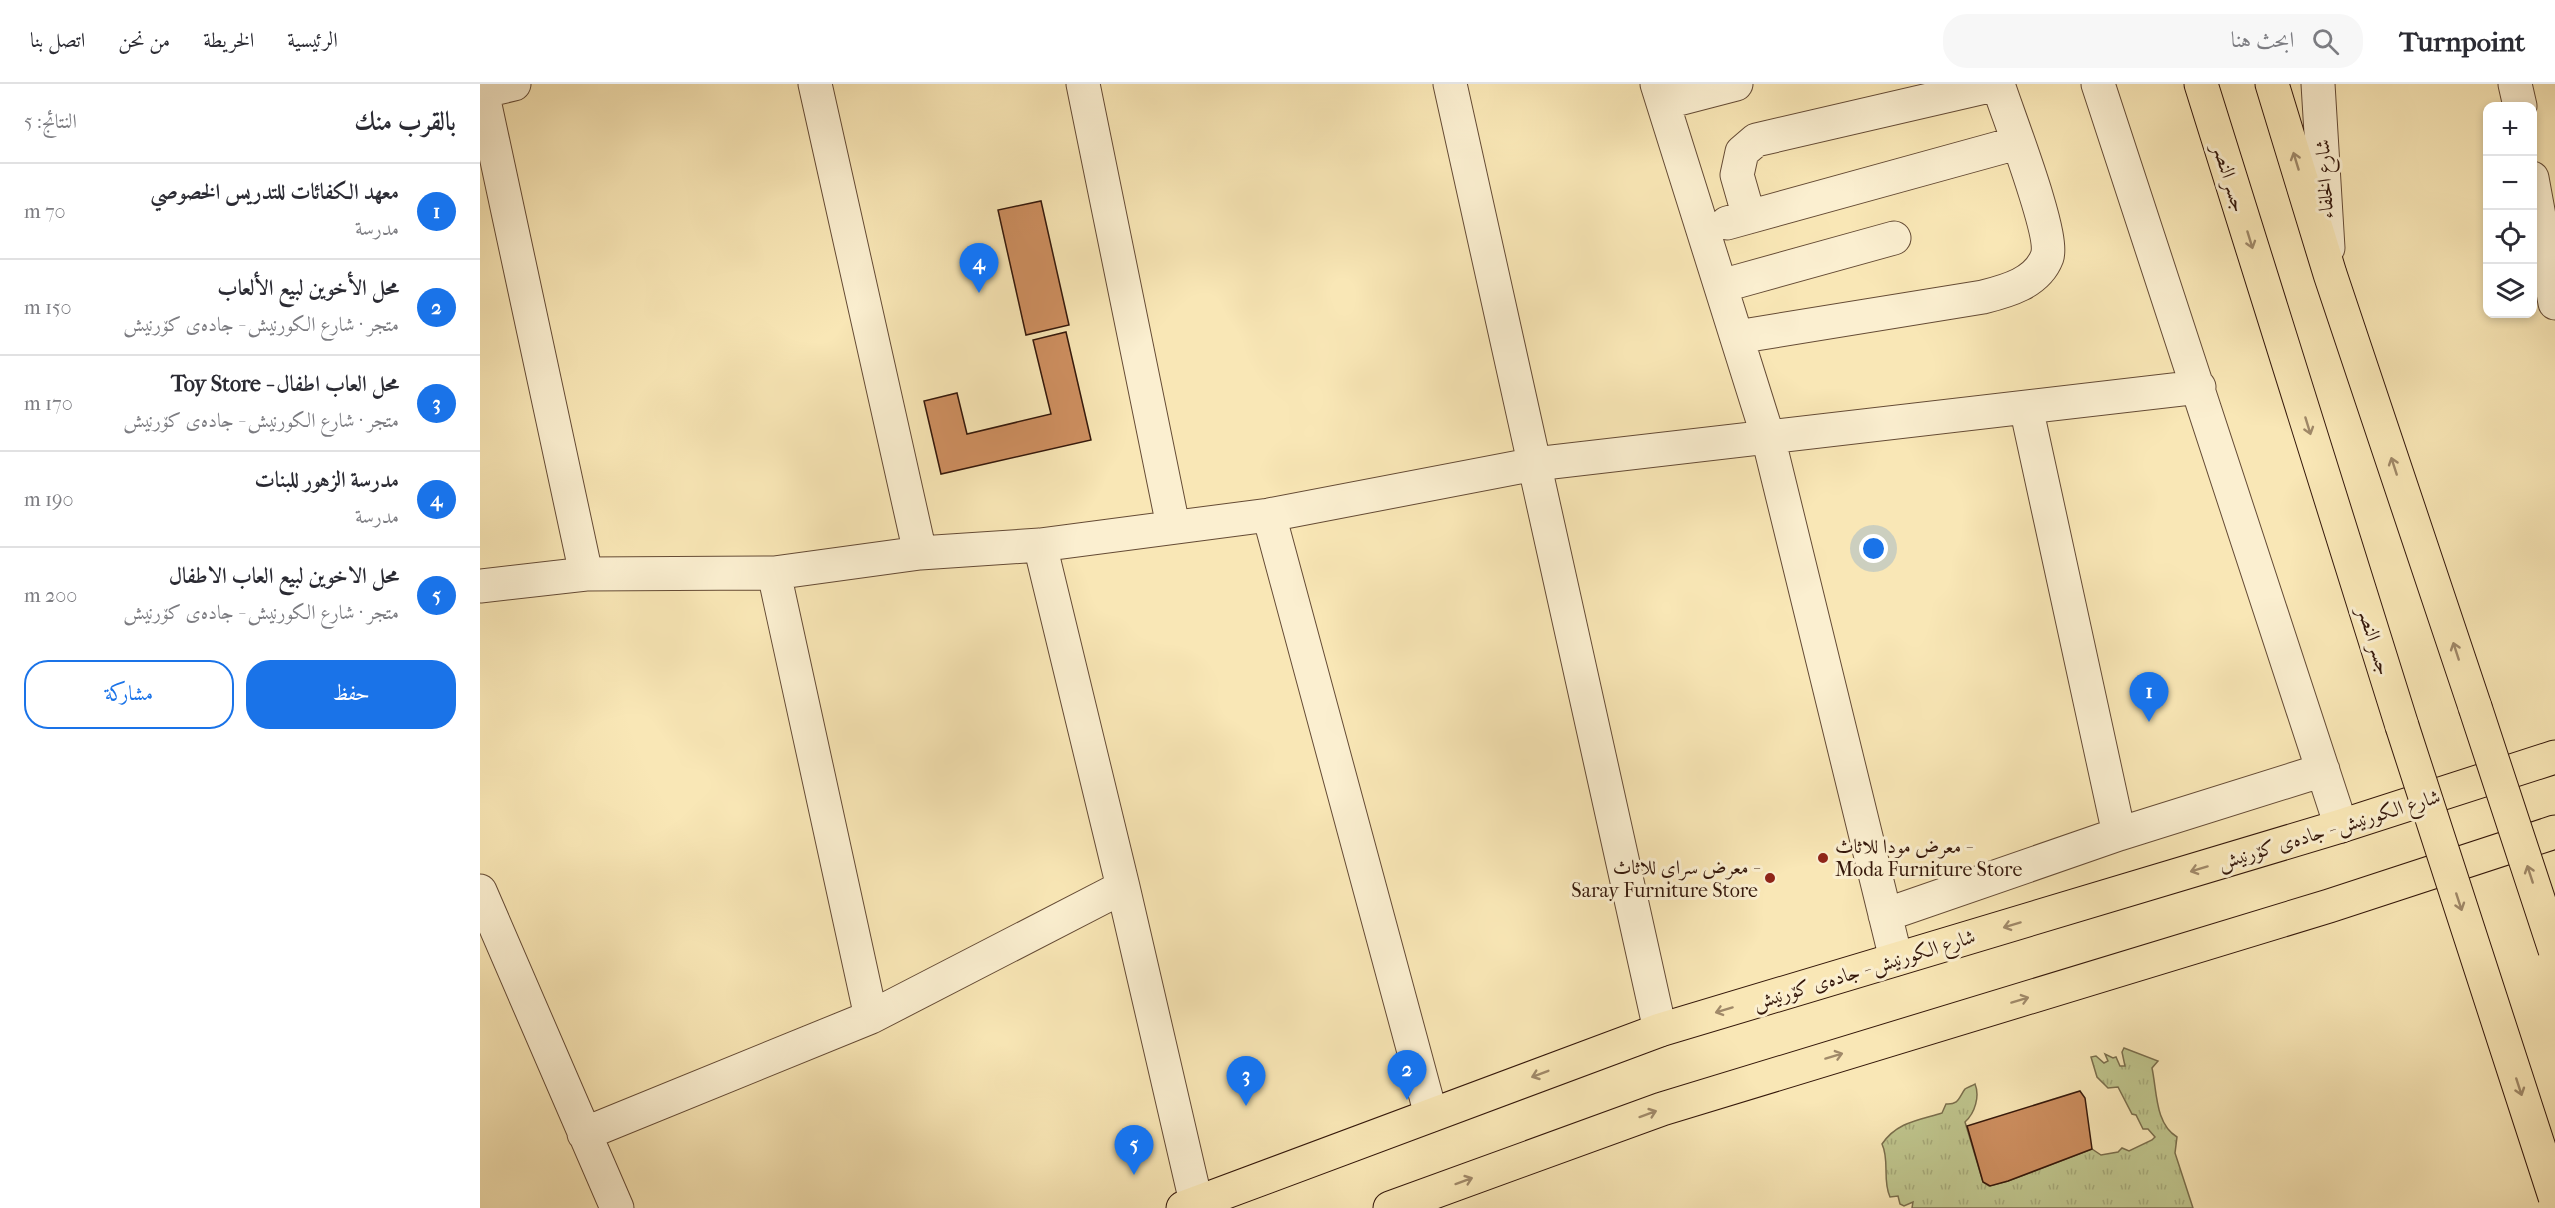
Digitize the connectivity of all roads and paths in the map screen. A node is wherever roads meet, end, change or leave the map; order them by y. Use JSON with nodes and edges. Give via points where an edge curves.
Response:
{"nodes":[{"id":1,"x":514,"y":84,"type":"edge"},
{"id":2,"x":815,"y":84,"type":"edge"},
{"id":3,"x":1083,"y":84,"type":"edge"},
{"id":4,"x":1450,"y":84,"type":"edge"},
{"id":5,"x":1736,"y":84,"type":"edge"},
{"id":6,"x":1998,"y":84,"type":"edge"},
{"id":7,"x":2098,"y":84,"type":"edge"},
{"id":8,"x":2200,"y":84,"type":"edge"},
{"id":9,"x":2272,"y":84,"type":"edge"},
{"id":10,"x":2318,"y":84,"type":"edge"},
{"id":11,"x":2516,"y":84,"type":"edge"},
{"id":12,"x":481,"y":92,"type":"edge"},
{"id":13,"x":1660,"y":94,"type":"edge"},
{"id":14,"x":2519,"y":102,"type":"edge"},
{"id":15,"x":2017,"y":143,"type":"junction"},
{"id":16,"x":2537,"y":205,"type":"edge"},
{"id":17,"x":1749,"y":217,"type":"junction"},
{"id":18,"x":1703,"y":230,"type":"junction"},
{"id":19,"x":1894,"y":238,"type":"dead end"},
{"id":20,"x":2330,"y":274,"type":"junction"},
{"id":21,"x":1721,"y":286,"type":"junction"},
{"id":22,"x":2555,"y":303,"type":"edge"},
{"id":23,"x":1737,"y":337,"type":"junction"},
{"id":24,"x":2199,"y":387,"type":"junction"},
{"id":25,"x":2026,"y":408,"type":"junction"},
{"id":26,"x":1768,"y":437,"type":"junction"},
{"id":27,"x":1534,"y":464,"type":"junction"},
{"id":28,"x":1269,"y":515,"type":"junction"},
{"id":29,"x":1173,"y":526,"type":"junction"},
{"id":30,"x":1040,"y":545,"type":"junction"},
{"id":31,"x":920,"y":553,"type":"junction"},
{"id":32,"x":774,"y":573,"type":"junction"},
{"id":33,"x":586,"y":574,"type":"junction"},
{"id":34,"x":480,"y":586,"type":"edge"},
{"id":35,"x":2555,"y":757,"type":"edge"},
{"id":36,"x":2323,"y":770,"type":"junction"},
{"id":37,"x":2342,"y":826,"type":"junction"},
{"id":38,"x":2555,"y":832,"type":"edge"},
{"id":39,"x":2119,"y":834,"type":"junction"},
{"id":40,"x":1123,"y":887,"type":"junction"},
{"id":41,"x":480,"y":891,"type":"edge"},
{"id":42,"x":1885,"y":915,"type":"junction"},
{"id":43,"x":2555,"y":950,"type":"edge"},
{"id":44,"x":1896,"y":959,"type":"junction"},
{"id":45,"x":871,"y":1017,"type":"junction"},
{"id":46,"x":1660,"y":1030,"type":"junction"},
{"id":47,"x":1431,"y":1115,"type":"junction"},
{"id":48,"x":584,"y":1134,"type":"junction"},
{"id":49,"x":2555,"y":1197,"type":"edge"},
{"id":50,"x":1189,"y":1205,"type":"edge"},
{"id":51,"x":617,"y":1208,"type":"edge"},
{"id":52,"x":1390,"y":1208,"type":"edge"}],
"edges":[{"from":1,"to":12,"type":"street"},
{"from":2,"to":31,"type":"street"},
{"from":3,"to":29,"type":"street"},
{"from":4,"to":27,"type":"street"},
{"from":5,"to":13,"type":"street"},
{"from":6,"to":15,"type":"street"},
{"from":6,"to":17,"type":"street","via":[[1756,140],[1742,152],[1737,174]]},
{"from":7,"to":24,"type":"street"},
{"from":8,"to":49,"type":"main road","name":"جسر النصر","one_way":true,"bridge":true},
{"from":20,"to":9,"type":"main road","one_way":true},
{"from":10,"to":20,"type":"street","name":"شارع الخلفاء"},
{"from":11,"to":14,"type":"street"},
{"from":12,"to":33,"type":"street"},
{"from":13,"to":18,"type":"street"},
{"from":15,"to":17,"type":"street"},
{"from":15,"to":23,"type":"street","via":[[2045,226],[2048,255],[2035,273],[2014,289]]},
{"from":16,"to":22,"type":"street"},
{"from":17,"to":18,"type":"street"},
{"from":18,"to":21,"type":"street"},
{"from":19,"to":21,"type":"street"},
{"from":43,"to":20,"type":"main road","one_way":true,"bridge":true},
{"from":21,"to":23,"type":"street"},
{"from":23,"to":26,"type":"street"},
{"from":24,"to":25,"type":"street"},
{"from":24,"to":36,"type":"street"},
{"from":25,"to":26,"type":"street"},
{"from":25,"to":39,"type":"street"},
{"from":26,"to":27,"type":"street"},
{"from":26,"to":42,"type":"street"},
{"from":27,"to":28,"type":"street"},
{"from":27,"to":46,"type":"street"},
{"from":28,"to":29,"type":"street"},
{"from":28,"to":47,"type":"street"},
{"from":29,"to":30,"type":"street"},
{"from":30,"to":31,"type":"street"},
{"from":30,"to":40,"type":"street"},
{"from":31,"to":32,"type":"street"},
{"from":32,"to":33,"type":"street"},
{"from":32,"to":45,"type":"street"},
{"from":33,"to":34,"type":"street"},
{"from":35,"to":37,"type":"main road","name":"شارع الكورنيش - جادەی کۆرنیش"},
{"from":36,"to":37,"type":"street"},
{"from":36,"to":39,"type":"street"},
{"from":37,"to":44,"type":"main road","name":"شارع الكورنيش - جادەی کۆرنیش","one_way":true},
{"from":52,"to":38,"type":"main road","one_way":true,"via":[[1662,1109],[2329,906]]},
{"from":39,"to":42,"type":"street"},
{"from":40,"to":45,"type":"street"},
{"from":40,"to":50,"type":"street"},
{"from":41,"to":48,"type":"street"},
{"from":42,"to":44,"type":"street"},
{"from":44,"to":46,"type":"main road","name":"شارع الكورنيش - جادەی کۆرنیش","one_way":true},
{"from":45,"to":48,"type":"street"},
{"from":46,"to":47,"type":"main road","name":"شارع الكورنيش - جادەی کۆرنیش","one_way":true},
{"from":47,"to":50,"type":"main road","name":"شارع الكورنيش - جادەی کۆرنیش"},
{"from":48,"to":51,"type":"street"}]}
